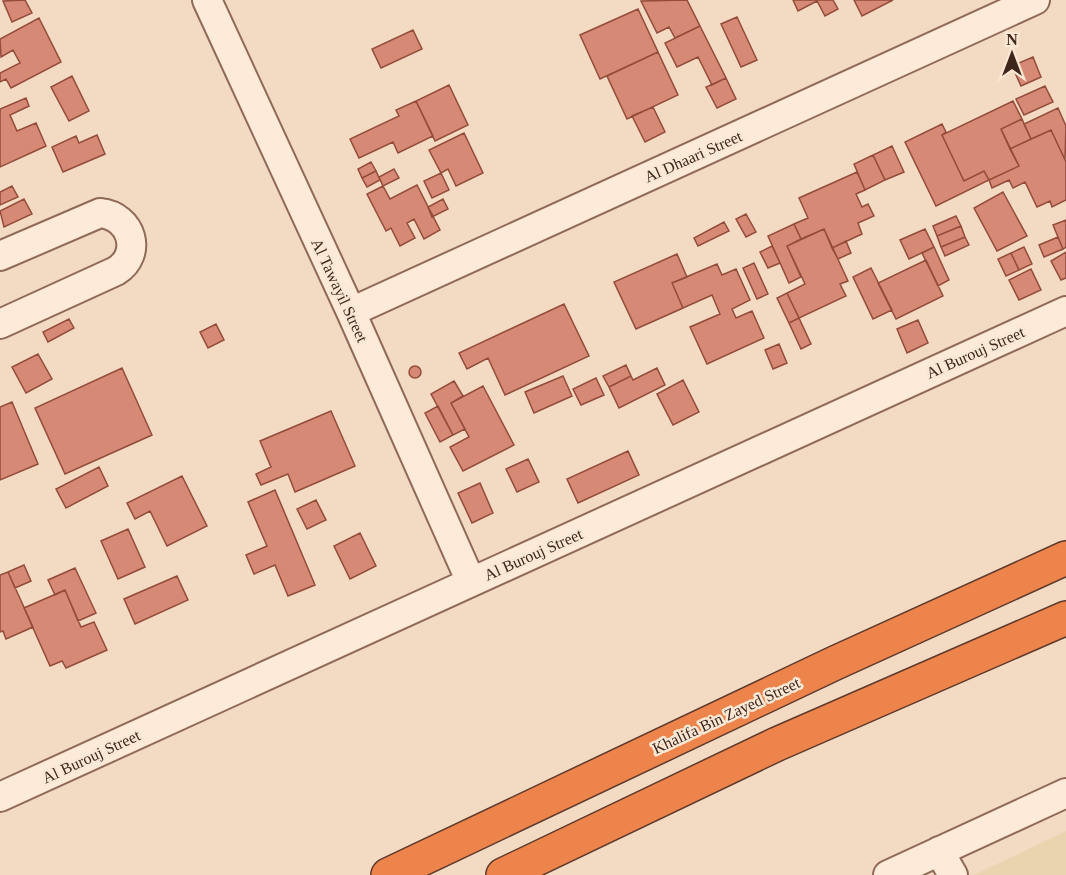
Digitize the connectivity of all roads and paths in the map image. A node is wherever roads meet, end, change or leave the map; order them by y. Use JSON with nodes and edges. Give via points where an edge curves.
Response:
{"nodes":[{"id":1,"x":207,"y":0,"type":"edge"},
{"id":2,"x":1035,"y":0,"type":"edge"},
{"id":3,"x":0,"y":256,"type":"edge"},
{"id":4,"x":1066,"y":311,"type":"edge"},
{"id":5,"x":351,"y":312,"type":"junction"},
{"id":6,"x":0,"y":324,"type":"edge"},
{"id":7,"x":1066,"y":558,"type":"edge"},
{"id":8,"x":471,"y":582,"type":"junction"},
{"id":9,"x":1066,"y":618,"type":"edge"},
{"id":10,"x":1066,"y":793,"type":"edge"},
{"id":11,"x":0,"y":797,"type":"edge"},
{"id":12,"x":946,"y":863,"type":"edge"},
{"id":13,"x":388,"y":875,"type":"edge"},
{"id":14,"x":503,"y":875,"type":"edge"},
{"id":15,"x":888,"y":875,"type":"edge"}],
"edges":[{"from":1,"to":5,"type":"street","name":"Al Tawayil Street"},
{"from":2,"to":5,"type":"street","name":"Al Dhaari Street"},
{"from":3,"to":6,"type":"street","via":[[100,213],[110,214],[124,224],[133,245],[129,260],[116,271]]},
{"from":4,"to":8,"type":"street","name":"Al Burouj Street"},
{"from":5,"to":8,"type":"street","name":"Al Tawayil Street"},
{"from":7,"to":13,"type":"highway","name":"Khalifa Bin Zayed Street"},
{"from":8,"to":11,"type":"street","name":"Al Burouj Street"},
{"from":9,"to":14,"type":"highway","via":[[777,744]]},
{"from":10,"to":12,"type":"street"},
{"from":12,"to":15,"type":"street"}]}
